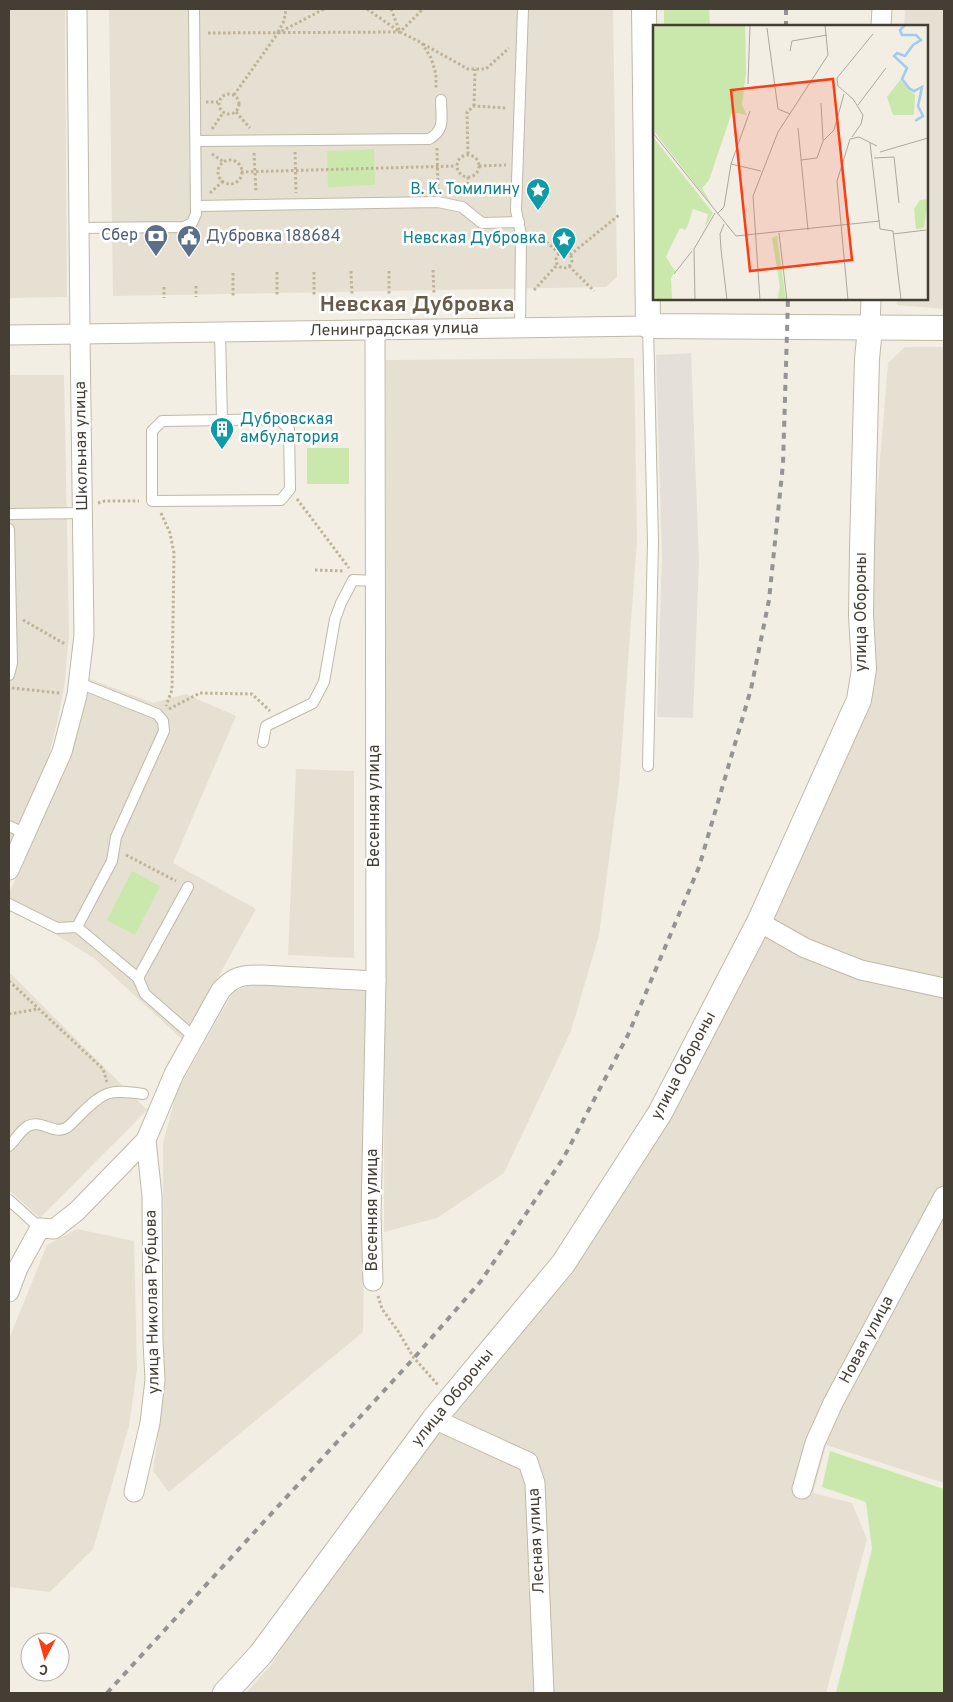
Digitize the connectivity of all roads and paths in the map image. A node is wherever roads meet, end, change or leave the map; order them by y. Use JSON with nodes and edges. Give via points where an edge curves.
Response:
{"nodes":[{"id":1,"x":77,"y":9,"type":"edge"},
{"id":2,"x":194,"y":9,"type":"edge"},
{"id":3,"x":286,"y":9,"type":"edge"},
{"id":4,"x":324,"y":9,"type":"edge"},
{"id":5,"x":367,"y":9,"type":"edge"},
{"id":6,"x":391,"y":9,"type":"edge"},
{"id":7,"x":423,"y":9,"type":"edge"},
{"id":8,"x":523,"y":9,"type":"edge"},
{"id":9,"x":644,"y":9,"type":"edge"},
{"id":10,"x":882,"y":9,"type":"edge"},
{"id":11,"x":881,"y":25,"type":"edge"},
{"id":12,"x":400,"y":32,"type":"junction"},
{"id":13,"x":194,"y":33,"type":"junction"},
{"id":14,"x":278,"y":33,"type":"junction"},
{"id":15,"x":422,"y":43,"type":"junction"},
{"id":16,"x":492,"y":64,"type":"dead end"},
{"id":17,"x":475,"y":69,"type":"junction"},
{"id":18,"x":234,"y":95,"type":"junction"},
{"id":19,"x":441,"y":100,"type":"joint"},
{"id":20,"x":474,"y":106,"type":"junction"},
{"id":21,"x":490,"y":107,"type":"dead end"},
{"id":22,"x":236,"y":112,"type":"junction"},
{"id":23,"x":437,"y":134,"type":"junction"},
{"id":24,"x":254,"y":140,"type":"junction"},
{"id":25,"x":294,"y":140,"type":"junction"},
{"id":26,"x":196,"y":141,"type":"junction"},
{"id":27,"x":468,"y":154,"type":"junction"},
{"id":28,"x":518,"y":165,"type":"junction"},
{"id":29,"x":438,"y":166,"type":"junction"},
{"id":30,"x":456,"y":166,"type":"junction"},
{"id":31,"x":479,"y":166,"type":"junction"},
{"id":32,"x":296,"y":170,"type":"junction"},
{"id":33,"x":255,"y":171,"type":"junction"},
{"id":34,"x":241,"y":172,"type":"junction"},
{"id":35,"x":438,"y":202,"type":"junction"},
{"id":36,"x":297,"y":204,"type":"junction"},
{"id":37,"x":257,"y":205,"type":"junction"},
{"id":38,"x":196,"y":206,"type":"junction"},
{"id":39,"x":618,"y":215,"type":"dead end"},
{"id":40,"x":519,"y":222,"type":"junction"},
{"id":41,"x":79,"y":228,"type":"junction"},
{"id":42,"x":559,"y":253,"type":"junction"},
{"id":43,"x":570,"y":255,"type":"junction"},
{"id":44,"x":557,"y":265,"type":"junction"},
{"id":45,"x":569,"y":266,"type":"junction"},
{"id":46,"x":388,"y":270,"type":"dead end"},
{"id":47,"x":433,"y":270,"type":"dead end"},
{"id":48,"x":351,"y":271,"type":"dead end"},
{"id":49,"x":276,"y":272,"type":"dead end"},
{"id":50,"x":314,"y":272,"type":"dead end"},
{"id":51,"x":233,"y":273,"type":"dead end"},
{"id":52,"x":196,"y":286,"type":"dead end"},
{"id":53,"x":164,"y":287,"type":"dead end"},
{"id":54,"x":594,"y":291,"type":"dead end"},
{"id":55,"x":533,"y":292,"type":"dead end"},
{"id":56,"x":434,"y":293,"type":"dead end"},
{"id":57,"x":389,"y":294,"type":"dead end"},
{"id":58,"x":314,"y":295,"type":"dead end"},
{"id":59,"x":352,"y":295,"type":"dead end"},
{"id":60,"x":277,"y":296,"type":"dead end"},
{"id":61,"x":196,"y":297,"type":"dead end"},
{"id":62,"x":233,"y":297,"type":"dead end"},
{"id":63,"x":164,"y":298,"type":"dead end"},
{"id":64,"x":871,"y":300,"type":"edge"},
{"id":65,"x":648,"y":326,"type":"junction"},
{"id":66,"x":520,"y":328,"type":"junction"},
{"id":67,"x":870,"y":328,"type":"junction"},
{"id":68,"x":944,"y":328,"type":"edge"},
{"id":69,"x":375,"y":330,"type":"junction"},
{"id":70,"x":220,"y":332,"type":"junction"},
{"id":71,"x":80,"y":334,"type":"junction"},
{"id":72,"x":9,"y":335,"type":"edge"},
{"id":73,"x":222,"y":420,"type":"junction"},
{"id":74,"x":290,"y":489,"type":"junction"},
{"id":75,"x":152,"y":501,"type":"junction"},
{"id":76,"x":9,"y":514,"type":"edge"},
{"id":77,"x":83,"y":514,"type":"junction"},
{"id":78,"x":9,"y":529,"type":"edge"},
{"id":79,"x":350,"y":571,"type":"dead end"},
{"id":80,"x":375,"y":581,"type":"junction"},
{"id":81,"x":11,"y":614,"type":"junction"},
{"id":82,"x":83,"y":653,"type":"junction"},
{"id":83,"x":9,"y":675,"type":"edge"},
{"id":84,"x":9,"y":688,"type":"edge"},
{"id":85,"x":78,"y":689,"type":"junction"},
{"id":86,"x":157,"y":714,"type":"junction"},
{"id":87,"x":282,"y":719,"type":"junction"},
{"id":88,"x":263,"y":742,"type":"dead end"},
{"id":89,"x":648,"y":766,"type":"dead end"},
{"id":90,"x":9,"y":826,"type":"edge"},
{"id":91,"x":26,"y":834,"type":"junction"},
{"id":92,"x":114,"y":849,"type":"junction"},
{"id":93,"x":9,"y":870,"type":"edge"},
{"id":94,"x":188,"y":887,"type":"joint"},
{"id":95,"x":9,"y":904,"type":"edge"},
{"id":96,"x":759,"y":922,"type":"junction"},
{"id":97,"x":78,"y":927,"type":"junction"},
{"id":98,"x":138,"y":978,"type":"junction"},
{"id":99,"x":9,"y":981,"type":"edge"},
{"id":100,"x":376,"y":981,"type":"junction"},
{"id":101,"x":944,"y":988,"type":"edge"},
{"id":102,"x":39,"y":1009,"type":"junction"},
{"id":103,"x":9,"y":1014,"type":"edge"},
{"id":104,"x":194,"y":1037,"type":"junction"},
{"id":105,"x":109,"y":1092,"type":"junction"},
{"id":106,"x":143,"y":1094,"type":"dead end"},
{"id":107,"x":146,"y":1140,"type":"junction"},
{"id":108,"x":9,"y":1146,"type":"edge"},
{"id":109,"x":944,"y":1196,"type":"edge"},
{"id":110,"x":9,"y":1200,"type":"edge"},
{"id":111,"x":40,"y":1228,"type":"junction"},
{"id":112,"x":373,"y":1281,"type":"joint"},
{"id":113,"x":9,"y":1292,"type":"edge"},
{"id":114,"x":451,"y":1399,"type":"junction"},
{"id":115,"x":434,"y":1420,"type":"junction"},
{"id":116,"x":802,"y":1489,"type":"dead end"},
{"id":117,"x":134,"y":1492,"type":"dead end"},
{"id":118,"x":225,"y":1693,"type":"edge"},
{"id":119,"x":544,"y":1693,"type":"edge"}],
"edges":[{"from":1,"to":41,"type":"street","name":"Школьная улица"},
{"from":2,"to":13,"type":"lane"},
{"from":3,"to":14,"type":"path"},
{"from":4,"to":14,"type":"path"},
{"from":5,"to":12,"type":"path"},
{"from":6,"to":12,"type":"path"},
{"from":7,"to":12,"type":"path"},
{"from":8,"to":28,"type":"lane"},
{"from":9,"to":65,"type":"street"},
{"from":10,"to":11,"type":"street"},
{"from":12,"to":14,"type":"path"},
{"from":12,"to":15,"type":"path"},
{"from":13,"to":14,"type":"path"},
{"from":13,"to":26,"type":"lane"},
{"from":14,"to":18,"type":"path"},
{"from":15,"to":17,"type":"path","via":[[468,69]]},
{"from":15,"to":19,"type":"path","via":[[431,58],[436,90]]},
{"from":16,"to":17,"type":"path","via":[[486,70]]},
{"from":17,"to":20,"type":"path"},
{"from":18,"to":22,"type":"path","via":[[239,106]]},
{"from":18,"to":22,"type":"path","via":[[227,93],[218,102],[223,113]]},
{"from":19,"to":23,"type":"lane","via":[[441,127]]},
{"from":20,"to":21,"type":"path"},
{"from":20,"to":27,"type":"path","via":[[467,112]]},
{"from":22,"to":24,"type":"path","via":[[253,131]]},
{"from":23,"to":25,"type":"lane","via":[[429,139]]},
{"from":23,"to":29,"type":"path"},
{"from":24,"to":25,"type":"lane"},
{"from":24,"to":26,"type":"lane"},
{"from":24,"to":33,"type":"path"},
{"from":25,"to":32,"type":"path"},
{"from":26,"to":38,"type":"lane"},
{"from":27,"to":30,"type":"path","via":[[458,160]]},
{"from":27,"to":31,"type":"path","via":[[478,160]]},
{"from":28,"to":31,"type":"path"},
{"from":28,"to":40,"type":"lane","via":[[516,210]]},
{"from":29,"to":30,"type":"path"},
{"from":29,"to":32,"type":"path"},
{"from":29,"to":35,"type":"path"},
{"from":30,"to":31,"type":"path","via":[[462,176],[468,177],[474,176]]},
{"from":32,"to":33,"type":"path"},
{"from":32,"to":36,"type":"path"},
{"from":33,"to":34,"type":"path"},
{"from":33,"to":37,"type":"path"},
{"from":34,"to":34,"type":"path","via":[[235,183],[226,183],[218,170],[228,160],[238,163]]},
{"from":35,"to":36,"type":"lane"},
{"from":35,"to":40,"type":"lane","via":[[462,207],[482,223]]},
{"from":36,"to":37,"type":"lane"},
{"from":37,"to":38,"type":"lane"},
{"from":38,"to":41,"type":"lane","via":[[192,222],[184,227]]},
{"from":39,"to":43,"type":"path"},
{"from":40,"to":42,"type":"path"},
{"from":40,"to":66,"type":"lane"},
{"from":41,"to":71,"type":"street","name":"Школьная улица"},
{"from":42,"to":43,"type":"path"},
{"from":42,"to":44,"type":"path"},
{"from":43,"to":45,"type":"path"},
{"from":44,"to":45,"type":"path"},
{"from":44,"to":55,"type":"path"},
{"from":45,"to":54,"type":"path"},
{"from":46,"to":57,"type":"path"},
{"from":47,"to":56,"type":"path"},
{"from":48,"to":59,"type":"path"},
{"from":49,"to":60,"type":"path"},
{"from":50,"to":58,"type":"path"},
{"from":51,"to":62,"type":"path"},
{"from":52,"to":61,"type":"path"},
{"from":53,"to":63,"type":"path"},
{"from":64,"to":67,"type":"street"},
{"from":65,"to":66,"type":"street","name":"Ленинградская улица"},
{"from":65,"to":67,"type":"street","name":"Ленинградская улица"},
{"from":65,"to":89,"type":"lane","via":[[653,542]]},
{"from":66,"to":69,"type":"street","name":"Ленинградская улица"},
{"from":67,"to":68,"type":"street"},
{"from":67,"to":96,"type":"street","name":"улица Обороны","via":[[862,548],[864,669],[860,700]]},
{"from":69,"to":70,"type":"street","name":"Ленинградская улица"},
{"from":69,"to":80,"type":"street","name":"Весенняя улица"},
{"from":70,"to":71,"type":"street","name":"Ленинградская улица"},
{"from":70,"to":73,"type":"lane"},
{"from":71,"to":72,"type":"street","name":"Ленинградская улица"},
{"from":71,"to":77,"type":"street","name":"Школьная улица"},
{"from":73,"to":74,"type":"lane","via":[[279,419],[289,429]]},
{"from":73,"to":75,"type":"lane","via":[[162,421],[152,431]]},
{"from":74,"to":75,"type":"lane","via":[[281,500]]},
{"from":74,"to":79,"type":"path"},
{"from":75,"to":77,"type":"path","via":[[105,501],[93,505]]},
{"from":75,"to":86,"type":"path","via":[[164,517],[174,553],[172,690],[168,704]]},
{"from":76,"to":77,"type":"lane"},
{"from":77,"to":82,"type":"street","name":"Школьная улица"},
{"from":78,"to":81,"type":"lane"},
{"from":80,"to":87,"type":"lane","via":[[353,580],[336,619],[324,682],[312,703]]},
{"from":80,"to":100,"type":"street","name":"Весенняя улица"},
{"from":81,"to":82,"type":"path"},
{"from":81,"to":83,"type":"lane","via":[[12,663]]},
{"from":82,"to":85,"type":"street","name":"Школьная улица"},
{"from":84,"to":85,"type":"path"},
{"from":85,"to":86,"type":"lane"},
{"from":85,"to":91,"type":"street","name":"Школьная улица","via":[[62,752]]},
{"from":86,"to":87,"type":"path","via":[[200,693],[252,694]]},
{"from":86,"to":92,"type":"lane","via":[[163,721],[164,731],[116,837]]},
{"from":87,"to":88,"type":"lane","via":[[266,726]]},
{"from":90,"to":91,"type":"lane"},
{"from":91,"to":93,"type":"street","name":"Школьная улица"},
{"from":92,"to":94,"type":"path"},
{"from":92,"to":97,"type":"lane","via":[[112,861]]},
{"from":94,"to":98,"type":"lane"},
{"from":95,"to":97,"type":"lane","via":[[57,928]]},
{"from":96,"to":101,"type":"street","via":[[805,948],[861,970]]},
{"from":96,"to":114,"type":"street","name":"улица Обороны","via":[[660,1113],[563,1264]]},
{"from":97,"to":98,"type":"lane"},
{"from":98,"to":104,"type":"lane","via":[[145,994]]},
{"from":99,"to":102,"type":"path"},
{"from":100,"to":104,"type":"street","via":[[244,975],[231,979],[220,990]]},
{"from":100,"to":112,"type":"street","name":"Весенняя улица","via":[[371,1215]]},
{"from":102,"to":103,"type":"path"},
{"from":102,"to":105,"type":"path","via":[[103,1069]]},
{"from":104,"to":107,"type":"street"},
{"from":105,"to":106,"type":"lane"},
{"from":105,"to":108,"type":"lane","via":[[96,1099],[66,1128],[28,1126]]},
{"from":107,"to":111,"type":"street","via":[[77,1210],[54,1229]]},
{"from":107,"to":117,"type":"street","name":"улица Николая Рубцова","via":[[152,1196],[155,1380],[150,1423]]},
{"from":109,"to":116,"type":"street","name":"Новая улица","via":[[833,1402],[815,1443]]},
{"from":110,"to":111,"type":"lane"},
{"from":111,"to":113,"type":"street"},
{"from":112,"to":114,"type":"path","via":[[382,1309],[414,1358]]},
{"from":114,"to":115,"type":"street","name":"улица Обороны"},
{"from":115,"to":118,"type":"street","name":"улица Обороны","via":[[261,1654]]},
{"from":115,"to":119,"type":"street","name":"Лесная улица","via":[[528,1462],[534,1483]]}]}
